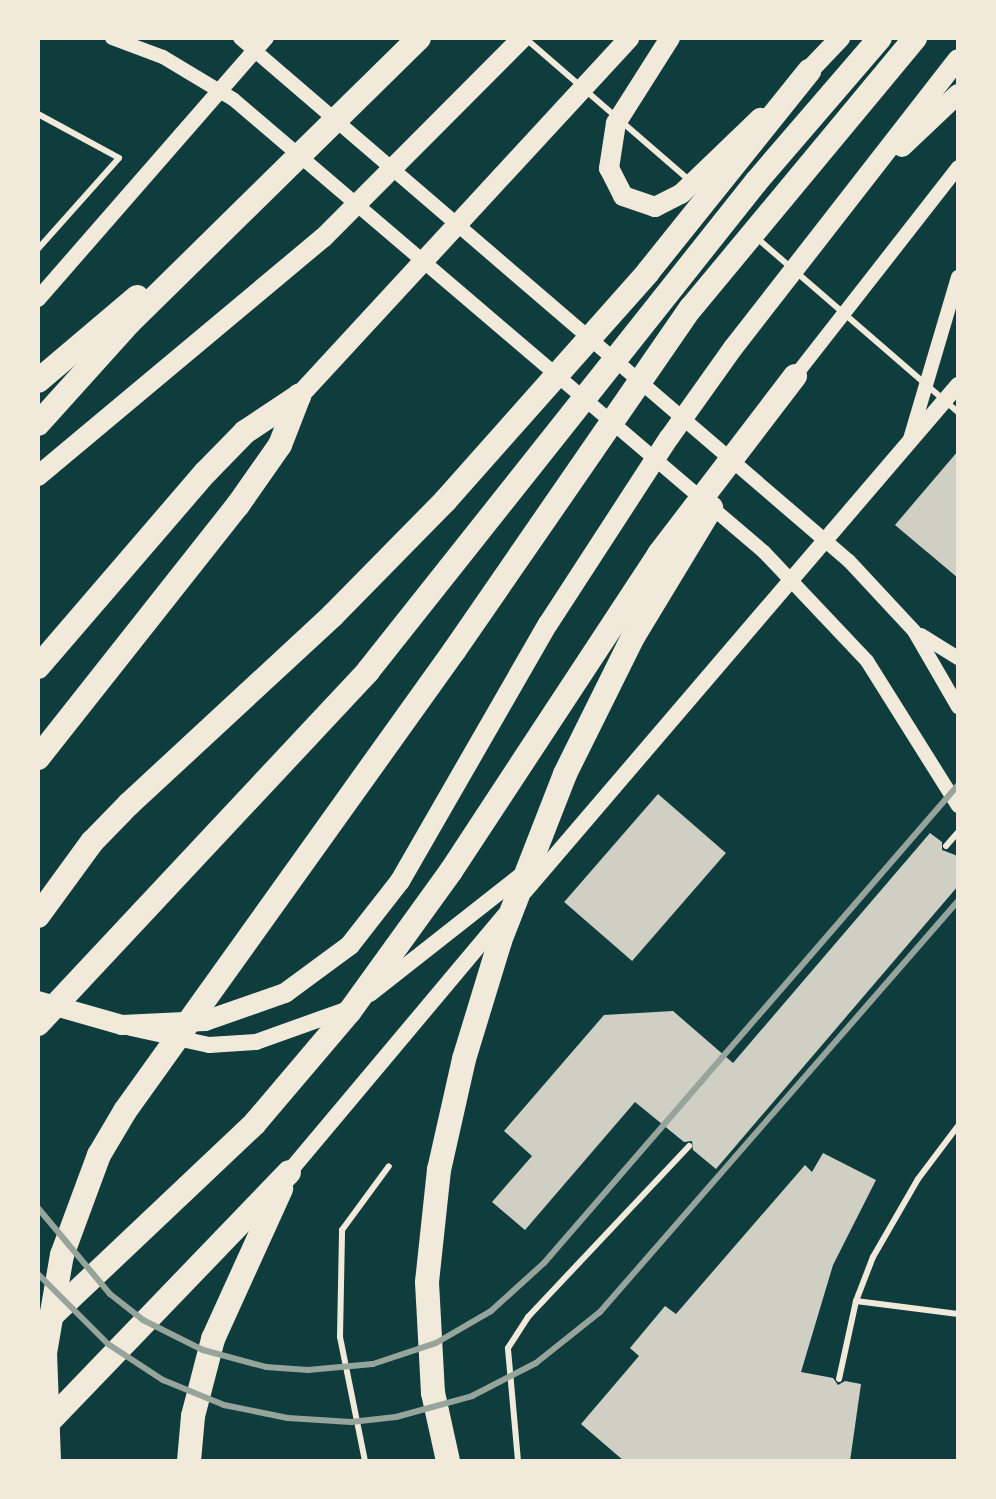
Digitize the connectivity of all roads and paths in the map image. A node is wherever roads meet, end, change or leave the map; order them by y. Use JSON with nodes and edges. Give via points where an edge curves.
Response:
{"nodes":[{"id":1,"x":112,"y":38,"type":"edge"},
{"id":2,"x":240,"y":38,"type":"edge"},
{"id":3,"x":266,"y":38,"type":"edge"},
{"id":4,"x":419,"y":38,"type":"edge"},
{"id":5,"x":524,"y":38,"type":"edge"},
{"id":6,"x":629,"y":38,"type":"edge"},
{"id":7,"x":670,"y":38,"type":"edge"},
{"id":8,"x":840,"y":38,"type":"edge"},
{"id":9,"x":880,"y":38,"type":"edge"},
{"id":10,"x":915,"y":38,"type":"edge"},
{"id":11,"x":127,"y":42,"type":"edge"},
{"id":12,"x":958,"y":59,"type":"edge"},
{"id":13,"x":809,"y":71,"type":"junction"},
{"id":14,"x":958,"y":94,"type":"edge"},
{"id":15,"x":38,"y":114,"type":"edge"},
{"id":16,"x":958,"y":167,"type":"edge"},
{"id":17,"x":859,"y":188,"type":"junction"},
{"id":18,"x":258,"y":195,"type":"junction"},
{"id":19,"x":38,"y":249,"type":"edge"},
{"id":20,"x":958,"y":277,"type":"edge"},
{"id":21,"x":38,"y":299,"type":"edge"},
{"id":22,"x":795,"y":376,"type":"junction"},
{"id":23,"x":38,"y":381,"type":"edge"},
{"id":24,"x":958,"y":385,"type":"edge"},
{"id":25,"x":299,"y":396,"type":"junction"},
{"id":26,"x":958,"y":412,"type":"edge"},
{"id":27,"x":38,"y":424,"type":"edge"},
{"id":28,"x":910,"y":439,"type":"junction"},
{"id":29,"x":38,"y":476,"type":"edge"},
{"id":30,"x":914,"y":631,"type":"junction"},
{"id":31,"x":958,"y":658,"type":"edge"},
{"id":32,"x":38,"y":667,"type":"edge"},
{"id":33,"x":958,"y":707,"type":"edge"},
{"id":34,"x":38,"y":758,"type":"edge"},
{"id":35,"x":958,"y":806,"type":"edge"},
{"id":36,"x":958,"y":832,"type":"edge"},
{"id":37,"x":570,"y":838,"type":"junction"},
{"id":38,"x":946,"y":846,"type":"dead end"},
{"id":39,"x":38,"y":916,"type":"edge"},
{"id":40,"x":38,"y":1001,"type":"edge"},
{"id":41,"x":38,"y":1024,"type":"edge"},
{"id":42,"x":122,"y":1025,"type":"junction"},
{"id":43,"x":958,"y":1126,"type":"edge"},
{"id":44,"x":689,"y":1146,"type":"dead end"},
{"id":45,"x":389,"y":1166,"type":"dead end"},
{"id":46,"x":289,"y":1172,"type":"junction"},
{"id":47,"x":856,"y":1301,"type":"junction"},
{"id":48,"x":958,"y":1314,"type":"edge"},
{"id":49,"x":38,"y":1329,"type":"edge"},
{"id":50,"x":839,"y":1379,"type":"dead end"},
{"id":51,"x":38,"y":1433,"type":"edge"},
{"id":52,"x":49,"y":1461,"type":"edge"},
{"id":53,"x":189,"y":1461,"type":"edge"},
{"id":54,"x":365,"y":1461,"type":"edge"},
{"id":55,"x":448,"y":1461,"type":"edge"},
{"id":56,"x":518,"y":1461,"type":"edge"}],
"edges":[{"from":1,"to":11,"type":"street"},
{"from":2,"to":30,"type":"street","via":[[849,561]]},
{"from":3,"to":21,"type":"main road"},
{"from":4,"to":18,"type":"highway"},
{"from":5,"to":26,"type":"lane"},
{"from":5,"to":29,"type":"main road","via":[[323,238]]},
{"from":6,"to":25,"type":"main road"},
{"from":7,"to":13,"type":"main road","via":[[616,123],[610,147],[613,185],[637,204],[655,207],[681,194]]},
{"from":8,"to":13,"type":"main road"},
{"from":9,"to":41,"type":"highway","via":[[669,290],[368,671]]},
{"from":10,"to":52,"type":"highway","via":[[691,308],[147,1078],[99,1155],[62,1255],[51,1305],[44,1401]]},
{"from":11,"to":35,"type":"street","via":[[194,73],[252,115],[764,552],[867,661]]},
{"from":12,"to":17,"type":"main road"},
{"from":13,"to":39,"type":"highway","via":[[648,272],[503,436],[370,578],[92,842]]},
{"from":14,"to":17,"type":"main road"},
{"from":15,"to":19,"type":"lane","via":[[119,158]]},
{"from":16,"to":22,"type":"street"},
{"from":17,"to":42,"type":"main road","via":[[669,438],[548,624],[400,881],[369,924],[320,971],[246,1010],[165,1026]]},
{"from":18,"to":23,"type":"highway"},
{"from":18,"to":27,"type":"highway"},
{"from":20,"to":28,"type":"street"},
{"from":22,"to":49,"type":"highway","via":[[659,554],[451,871],[350,1011],[255,1123]]},
{"from":22,"to":55,"type":"highway","via":[[669,574],[599,701],[559,787],[495,953],[450,1115],[431,1227],[428,1338]]},
{"from":24,"to":28,"type":"main road"},
{"from":25,"to":32,"type":"highway","via":[[245,432],[206,472]]},
{"from":25,"to":34,"type":"highway","via":[[280,445],[238,505]]},
{"from":28,"to":37,"type":"main road"},
{"from":30,"to":31,"type":"street"},
{"from":30,"to":33,"type":"street"},
{"from":36,"to":38,"type":"lane"},
{"from":37,"to":42,"type":"main road","via":[[354,1006],[317,1023],[256,1042],[209,1045]]},
{"from":37,"to":46,"type":"main road"},
{"from":40,"to":42,"type":"main road"},
{"from":43,"to":47,"type":"lane","via":[[894,1217]]},
{"from":44,"to":56,"type":"lane","via":[[528,1317],[508,1348]]},
{"from":45,"to":54,"type":"lane","via":[[342,1230],[340,1337]]},
{"from":46,"to":51,"type":"highway"},
{"from":46,"to":53,"type":"highway","via":[[213,1339],[193,1416]]},
{"from":47,"to":48,"type":"lane"},
{"from":47,"to":50,"type":"lane"}]}
